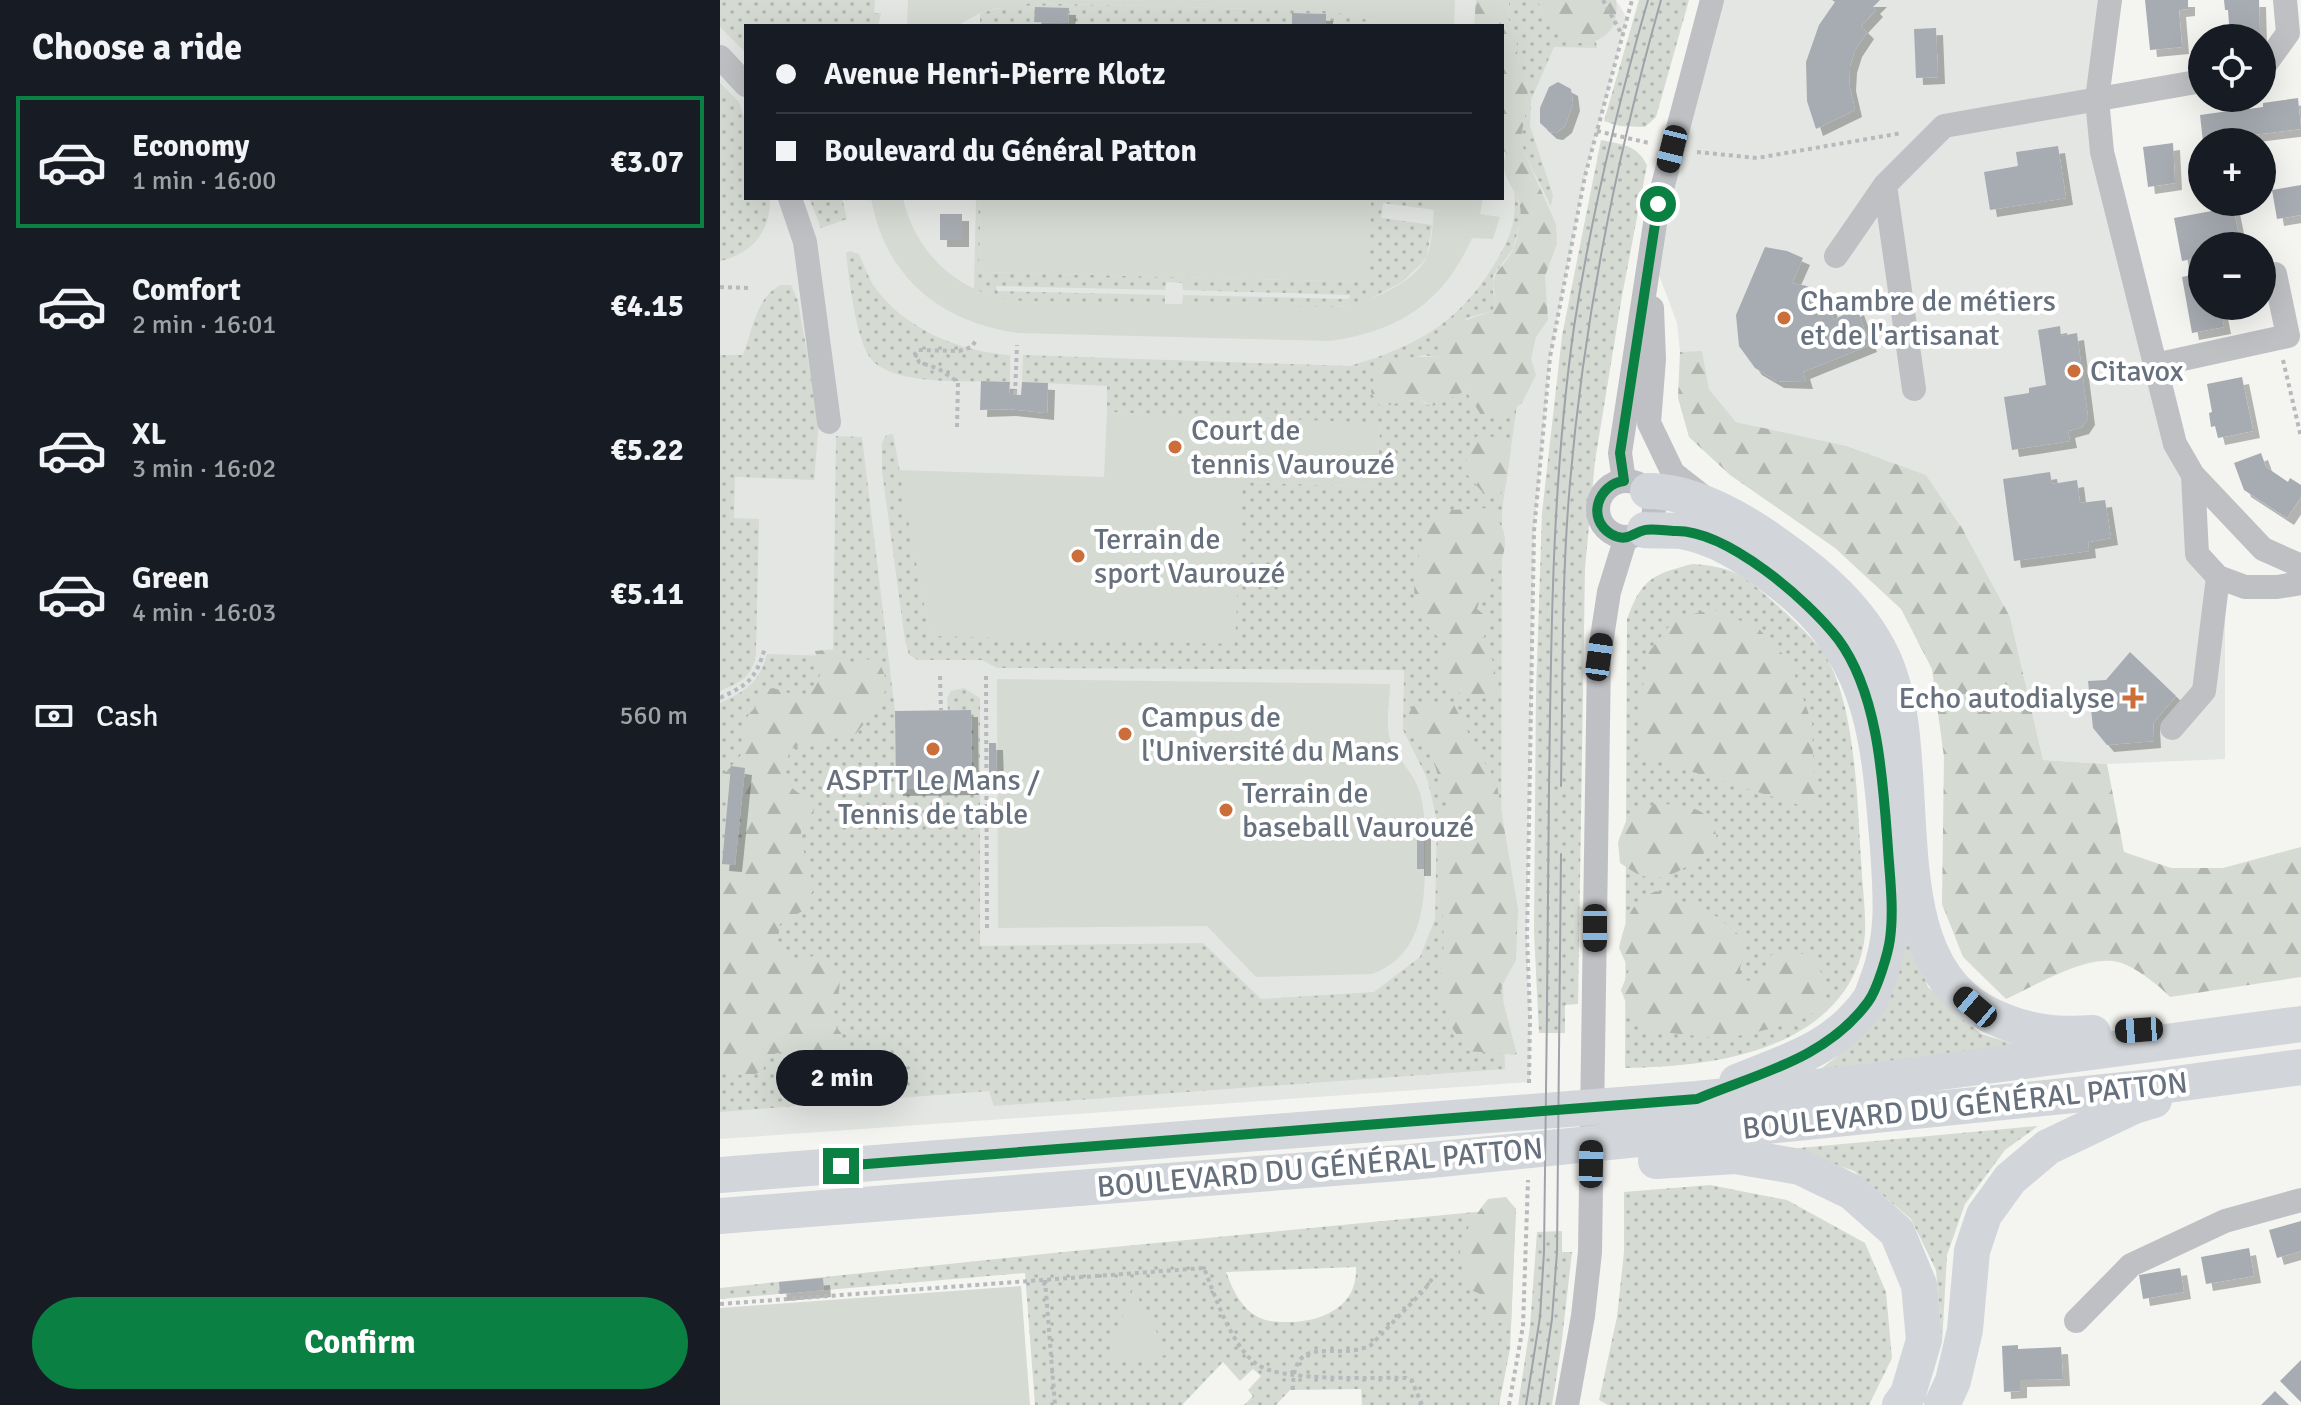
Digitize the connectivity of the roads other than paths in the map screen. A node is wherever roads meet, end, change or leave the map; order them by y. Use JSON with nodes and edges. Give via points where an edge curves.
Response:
{"nodes":[{"id":1,"x":1712,"y":0,"type":"edge"},
{"id":2,"x":2110,"y":0,"type":"edge"},
{"id":3,"x":2285,"y":0,"type":"edge"},
{"id":4,"x":2276,"y":50,"type":"edge"},
{"id":5,"x":720,"y":57,"type":"edge"},
{"id":6,"x":744,"y":83,"type":"edge"},
{"id":7,"x":2188,"y":83,"type":"edge"},
{"id":8,"x":2097,"y":99,"type":"junction"},
{"id":9,"x":1885,"y":185,"type":"junction"},
{"id":10,"x":791,"y":200,"type":"edge"},
{"id":11,"x":1649,"y":248,"type":"junction"},
{"id":12,"x":1836,"y":256,"type":"dead end"},
{"id":13,"x":2276,"y":279,"type":"edge"},
{"id":14,"x":2155,"y":365,"type":"junction"},
{"id":15,"x":1914,"y":389,"type":"dead end"},
{"id":16,"x":829,"y":422,"type":"dead end"},
{"id":17,"x":2193,"y":475,"type":"junction"},
{"id":18,"x":1636,"y":486,"type":"junction"},
{"id":19,"x":1725,"y":514,"type":"junction"},
{"id":20,"x":1636,"y":534,"type":"junction"},
{"id":21,"x":2301,"y":566,"type":"edge"},
{"id":22,"x":2218,"y":577,"type":"junction"},
{"id":23,"x":2301,"y":583,"type":"edge"},
{"id":24,"x":2172,"y":728,"type":"dead end"},
{"id":25,"x":2301,"y":1010,"type":"edge"},
{"id":26,"x":2301,"y":1024,"type":"edge"},
{"id":27,"x":2301,"y":1067,"type":"edge"},
{"id":28,"x":2240,"y":1076,"type":"junction"},
{"id":29,"x":1697,"y":1099,"type":"junction"},
{"id":30,"x":1411,"y":1162,"type":"junction"},
{"id":31,"x":720,"y":1175,"type":"edge"},
{"id":32,"x":2301,"y":1200,"type":"edge"},
{"id":33,"x":720,"y":1216,"type":"edge"},
{"id":34,"x":2076,"y":1321,"type":"dead end"},
{"id":35,"x":1567,"y":1405,"type":"edge"},
{"id":36,"x":1900,"y":1405,"type":"edge"},
{"id":37,"x":1942,"y":1405,"type":"edge"}],
"edges":[{"from":1,"to":11,"type":"street"},
{"from":2,"to":8,"type":"street"},
{"from":3,"to":4,"type":"street","via":[[2288,33]]},
{"from":5,"to":6,"type":"street"},
{"from":7,"to":8,"type":"street"},
{"from":8,"to":9,"type":"street","via":[[1944,126]]},
{"from":8,"to":14,"type":"street","via":[[2102,152]]},
{"from":9,"to":12,"type":"street"},
{"from":9,"to":15,"type":"street"},
{"from":10,"to":16,"type":"street","via":[[805,242]]},
{"from":11,"to":18,"type":"street","via":[[1620,453]]},
{"from":11,"to":19,"type":"street","via":[[1654,359],[1649,423],[1673,473]]},
{"from":13,"to":14,"type":"street","via":[[2288,336]]},
{"from":14,"to":17,"type":"street","via":[[2175,444]]},
{"from":17,"to":21,"type":"street","via":[[2263,549]]},
{"from":17,"to":22,"type":"street","via":[[2197,554]]},
{"from":18,"to":19,"type":"highway"},
{"from":18,"to":20,"type":"street","via":[[1652,497],[1654,515]]},
{"from":18,"to":20,"type":"street","via":[[1616,482],[1603,491],[1597,507],[1604,527],[1614,535]]},
{"from":19,"to":25,"type":"highway","via":[[1765,535],[1826,584],[1864,625],[1883,658],[1901,726],[1918,915],[1938,969],[1954,990],[1994,1018],[2037,1033],[2139,1030]]},
{"from":20,"to":29,"type":"highway","via":[[1679,531],[1714,540],[1800,597],[1839,640],[1858,674],[1874,727],[1883,788],[1890,940],[1870,1000],[1826,1045]]},
{"from":20,"to":35,"type":"street","via":[[1609,592],[1599,657],[1590,1252]]},
{"from":22,"to":23,"type":"street","via":[[2245,587]]},
{"from":22,"to":24,"type":"street","via":[[2204,691]]},
{"from":26,"to":29,"type":"highway","name":"BOULEVARD DU GÉNÉRAL PATTON"},
{"from":27,"to":28,"type":"highway","name":"BOULEVARD DU GÉNÉRAL PATTON"},
{"from":28,"to":30,"type":"highway","name":"BOULEVARD DU GÉNÉRAL PATTON"},
{"from":28,"to":37,"type":"highway","via":[[2134,1106],[2048,1147],[2010,1179],[1984,1215],[1972,1251],[1965,1330]]},
{"from":29,"to":31,"type":"highway","name":"BOULEVARD DU GÉNÉRAL PATTON"},
{"from":30,"to":33,"type":"highway","name":"BOULEVARD DU GÉNÉRAL PATTON"},
{"from":30,"to":36,"type":"highway","via":[[1472,1174],[1735,1156],[1800,1167],[1852,1192],[1897,1232],[1919,1285],[1924,1340]]},
{"from":32,"to":34,"type":"street","via":[[2225,1221],[2131,1265]]}]}
